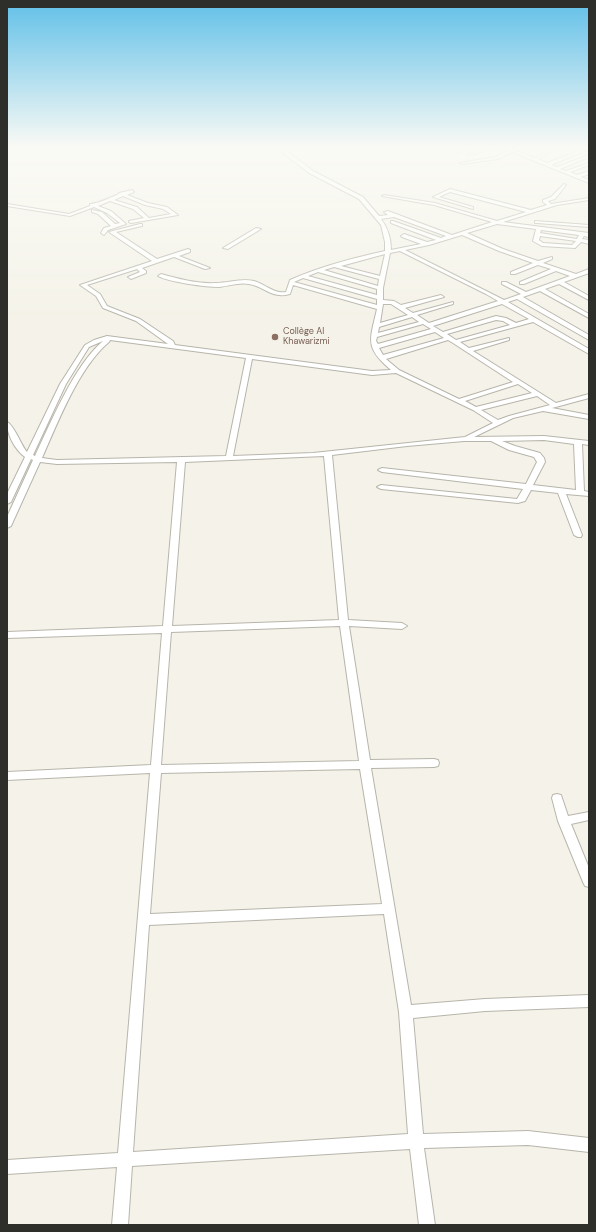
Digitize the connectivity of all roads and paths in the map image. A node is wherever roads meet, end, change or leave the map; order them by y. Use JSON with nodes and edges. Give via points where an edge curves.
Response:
{"nodes":[{"id":1,"x":10,"y":205,"type":"edge"},
{"id":2,"x":91,"y":205,"type":"edge"},
{"id":3,"x":93,"y":205,"type":"edge"},
{"id":4,"x":127,"y":205,"type":"edge"},
{"id":5,"x":154,"y":205,"type":"edge"},
{"id":6,"x":367,"y":205,"type":"edge"},
{"id":7,"x":439,"y":205,"type":"edge"},
{"id":8,"x":463,"y":205,"type":"edge"},
{"id":9,"x":484,"y":205,"type":"edge"},
{"id":10,"x":508,"y":205,"type":"edge"},
{"id":11,"x":551,"y":206,"type":"edge"},
{"id":12,"x":474,"y":209,"type":"dead end"},
{"id":13,"x":94,"y":211,"type":"dead end"},
{"id":14,"x":158,"y":212,"type":"dead end"},
{"id":15,"x":386,"y":212,"type":"dead end"},
{"id":16,"x":533,"y":212,"type":"junction"},
{"id":17,"x":122,"y":214,"type":"dead end"},
{"id":18,"x":176,"y":215,"type":"junction"},
{"id":19,"x":394,"y":215,"type":"junction"},
{"id":20,"x":495,"y":215,"type":"dead end"},
{"id":21,"x":523,"y":216,"type":"junction"},
{"id":22,"x":164,"y":217,"type":"junction"},
{"id":23,"x":378,"y":218,"type":"junction"},
{"id":24,"x":516,"y":218,"type":"junction"},
{"id":25,"x":148,"y":219,"type":"junction"},
{"id":26,"x":510,"y":219,"type":"junction"},
{"id":27,"x":131,"y":222,"type":"junction"},
{"id":28,"x":393,"y":222,"type":"dead end"},
{"id":29,"x":498,"y":222,"type":"junction"},
{"id":30,"x":124,"y":224,"type":"junction"},
{"id":31,"x":114,"y":226,"type":"junction"},
{"id":32,"x":589,"y":226,"type":"edge"},
{"id":33,"x":539,"y":228,"type":"junction"},
{"id":34,"x":258,"y":229,"type":"dead end"},
{"id":35,"x":104,"y":232,"type":"dead end"},
{"id":36,"x":464,"y":234,"type":"junction"},
{"id":37,"x":539,"y":234,"type":"junction"},
{"id":38,"x":582,"y":234,"type":"junction"},
{"id":39,"x":589,"y":235,"type":"edge"},
{"id":40,"x":404,"y":236,"type":"dead end"},
{"id":41,"x":453,"y":237,"type":"junction"},
{"id":42,"x":442,"y":240,"type":"junction"},
{"id":43,"x":579,"y":241,"type":"junction"},
{"id":44,"x":589,"y":242,"type":"edge"},
{"id":45,"x":427,"y":244,"type":"junction"},
{"id":46,"x":226,"y":248,"type":"dead end"},
{"id":47,"x":401,"y":250,"type":"junction"},
{"id":48,"x":188,"y":251,"type":"dead end"},
{"id":49,"x":388,"y":252,"type":"junction"},
{"id":50,"x":531,"y":252,"type":"dead end"},
{"id":51,"x":173,"y":255,"type":"junction"},
{"id":52,"x":520,"y":257,"type":"junction"},
{"id":53,"x":550,"y":258,"type":"dead end"},
{"id":54,"x":156,"y":261,"type":"junction"},
{"id":55,"x":537,"y":263,"type":"junction"},
{"id":56,"x":147,"y":264,"type":"junction"},
{"id":57,"x":335,"y":266,"type":"junction"},
{"id":58,"x":137,"y":267,"type":"junction"},
{"id":59,"x":207,"y":268,"type":"dead end"},
{"id":60,"x":158,"y":269,"type":"dead end"},
{"id":61,"x":556,"y":269,"type":"junction"},
{"id":62,"x":318,"y":270,"type":"junction"},
{"id":63,"x":589,"y":271,"type":"edge"},
{"id":64,"x":513,"y":273,"type":"dead end"},
{"id":65,"x":578,"y":275,"type":"junction"},
{"id":66,"x":161,"y":276,"type":"dead end"},
{"id":67,"x":301,"y":276,"type":"junction"},
{"id":68,"x":130,"y":277,"type":"dead end"},
{"id":69,"x":589,"y":277,"type":"edge"},
{"id":70,"x":383,"y":278,"type":"junction"},
{"id":71,"x":504,"y":282,"type":"dead end"},
{"id":72,"x":560,"y":282,"type":"junction"},
{"id":73,"x":291,"y":283,"type":"junction"},
{"id":74,"x":522,"y":283,"type":"dead end"},
{"id":75,"x":380,"y":288,"type":"junction"},
{"id":76,"x":540,"y":289,"type":"junction"},
{"id":77,"x":572,"y":289,"type":"junction"},
{"id":78,"x":589,"y":289,"type":"edge"},
{"id":79,"x":526,"y":294,"type":"junction"},
{"id":80,"x":441,"y":297,"type":"dead end"},
{"id":81,"x":518,"y":297,"type":"junction"},
{"id":82,"x":589,"y":298,"type":"edge"},
{"id":83,"x":503,"y":302,"type":"junction"},
{"id":84,"x":380,"y":303,"type":"junction"},
{"id":85,"x":451,"y":304,"type":"dead end"},
{"id":86,"x":401,"y":307,"type":"junction"},
{"id":87,"x":412,"y":315,"type":"junction"},
{"id":88,"x":589,"y":316,"type":"edge"},
{"id":89,"x":533,"y":320,"type":"junction"},
{"id":90,"x":426,"y":324,"type":"junction"},
{"id":91,"x":516,"y":324,"type":"junction"},
{"id":92,"x":377,"y":326,"type":"junction"},
{"id":93,"x":439,"y":332,"type":"junction"},
{"id":94,"x":374,"y":336,"type":"junction"},
{"id":95,"x":589,"y":338,"type":"edge"},
{"id":96,"x":117,"y":339,"type":"junction"},
{"id":97,"x":507,"y":339,"type":"dead end"},
{"id":98,"x":453,"y":340,"type":"junction"},
{"id":99,"x":172,"y":347,"type":"junction"},
{"id":100,"x":375,"y":347,"type":"junction"},
{"id":101,"x":468,"y":350,"type":"junction"},
{"id":102,"x":589,"y":351,"type":"edge"},
{"id":103,"x":249,"y":357,"type":"junction"},
{"id":104,"x":381,"y":358,"type":"junction"},
{"id":105,"x":397,"y":371,"type":"junction"},
{"id":106,"x":519,"y":382,"type":"junction"},
{"id":107,"x":538,"y":394,"type":"junction"},
{"id":108,"x":588,"y":397,"type":"edge"},
{"id":109,"x":459,"y":401,"type":"junction"},
{"id":110,"x":555,"y":405,"type":"junction"},
{"id":111,"x":475,"y":409,"type":"junction"},
{"id":112,"x":541,"y":409,"type":"junction"},
{"id":113,"x":589,"y":417,"type":"edge"},
{"id":114,"x":498,"y":423,"type":"junction"},
{"id":115,"x":7,"y":424,"type":"edge"},
{"id":116,"x":464,"y":439,"type":"junction"},
{"id":117,"x":493,"y":439,"type":"junction"},
{"id":118,"x":578,"y":442,"type":"junction"},
{"id":119,"x":589,"y":443,"type":"edge"},
{"id":120,"x":328,"y":454,"type":"junction"},
{"id":121,"x":27,"y":456,"type":"junction"},
{"id":122,"x":228,"y":458,"type":"junction"},
{"id":123,"x":38,"y":460,"type":"junction"},
{"id":124,"x":181,"y":460,"type":"junction"},
{"id":125,"x":382,"y":470,"type":"dead end"},
{"id":126,"x":382,"y":487,"type":"dead end"},
{"id":127,"x":528,"y":487,"type":"junction"},
{"id":128,"x":561,"y":491,"type":"junction"},
{"id":129,"x":580,"y":493,"type":"junction"},
{"id":130,"x":589,"y":494,"type":"edge"},
{"id":131,"x":7,"y":502,"type":"edge"},
{"id":132,"x":7,"y":526,"type":"edge"},
{"id":133,"x":578,"y":535,"type":"dead end"},
{"id":134,"x":344,"y":623,"type":"junction"},
{"id":135,"x":402,"y":626,"type":"dead end"},
{"id":136,"x":166,"y":628,"type":"junction"},
{"id":137,"x":7,"y":635,"type":"edge"},
{"id":138,"x":434,"y":763,"type":"dead end"},
{"id":139,"x":365,"y":764,"type":"junction"},
{"id":140,"x":156,"y":769,"type":"junction"},
{"id":141,"x":7,"y":776,"type":"edge"},
{"id":142,"x":557,"y":798,"type":"dead end"},
{"id":143,"x":589,"y":816,"type":"edge"},
{"id":144,"x":564,"y":821,"type":"junction"},
{"id":145,"x":589,"y":882,"type":"edge"},
{"id":146,"x":388,"y":909,"type":"junction"},
{"id":147,"x":143,"y":920,"type":"junction"},
{"id":148,"x":589,"y":1001,"type":"edge"},
{"id":149,"x":406,"y":1012,"type":"junction"},
{"id":150,"x":416,"y":1141,"type":"junction"},
{"id":151,"x":589,"y":1145,"type":"edge"},
{"id":152,"x":125,"y":1159,"type":"junction"},
{"id":153,"x":7,"y":1167,"type":"edge"},
{"id":154,"x":120,"y":1225,"type":"edge"},
{"id":155,"x":427,"y":1225,"type":"edge"}],
"edges":[{"from":1,"to":2,"type":"street","via":[[69,214]]},
{"from":3,"to":30,"type":"street","via":[[109,212]]},
{"from":4,"to":25,"type":"street","via":[[135,208]]},
{"from":5,"to":18,"type":"street","via":[[169,209]]},
{"from":6,"to":23,"type":"street"},
{"from":7,"to":29,"type":"street"},
{"from":8,"to":12,"type":"street"},
{"from":9,"to":21,"type":"street"},
{"from":10,"to":16,"type":"street"},
{"from":11,"to":16,"type":"street"},
{"from":13,"to":31,"type":"street"},
{"from":14,"to":22,"type":"street"},
{"from":15,"to":19,"type":"street"},
{"from":16,"to":21,"type":"street"},
{"from":17,"to":27,"type":"street"},
{"from":18,"to":22,"type":"street"},
{"from":18,"to":54,"type":"street","via":[[176,220],[111,232]]},
{"from":19,"to":23,"type":"street"},
{"from":19,"to":41,"type":"street"},
{"from":20,"to":26,"type":"street"},
{"from":21,"to":24,"type":"street"},
{"from":22,"to":25,"type":"street"},
{"from":23,"to":49,"type":"street","via":[[387,236]]},
{"from":24,"to":26,"type":"street"},
{"from":24,"to":32,"type":"street","via":[[532,222]]},
{"from":25,"to":27,"type":"street"},
{"from":26,"to":29,"type":"street"},
{"from":27,"to":30,"type":"street"},
{"from":28,"to":42,"type":"street"},
{"from":29,"to":33,"type":"street"},
{"from":29,"to":36,"type":"street"},
{"from":30,"to":31,"type":"street"},
{"from":31,"to":35,"type":"street"},
{"from":33,"to":37,"type":"street"},
{"from":33,"to":38,"type":"street"},
{"from":34,"to":46,"type":"street"},
{"from":36,"to":41,"type":"street"},
{"from":36,"to":52,"type":"street"},
{"from":37,"to":43,"type":"street"},
{"from":37,"to":43,"type":"street","via":[[536,241],[542,244],[570,248]]},
{"from":38,"to":39,"type":"street"},
{"from":38,"to":43,"type":"street"},
{"from":40,"to":45,"type":"street"},
{"from":41,"to":42,"type":"street"},
{"from":42,"to":45,"type":"street"},
{"from":43,"to":44,"type":"street"},
{"from":45,"to":47,"type":"street"},
{"from":47,"to":49,"type":"street"},
{"from":47,"to":83,"type":"street"},
{"from":48,"to":51,"type":"street"},
{"from":49,"to":57,"type":"street"},
{"from":49,"to":70,"type":"street"},
{"from":50,"to":52,"type":"street"},
{"from":51,"to":54,"type":"street"},
{"from":51,"to":59,"type":"street"},
{"from":52,"to":55,"type":"street"},
{"from":53,"to":55,"type":"street"},
{"from":54,"to":56,"type":"street"},
{"from":55,"to":61,"type":"street"},
{"from":55,"to":64,"type":"street"},
{"from":56,"to":58,"type":"street"},
{"from":56,"to":60,"type":"street"},
{"from":57,"to":62,"type":"street"},
{"from":57,"to":70,"type":"street"},
{"from":58,"to":68,"type":"street","via":[[144,272]]},
{"from":58,"to":99,"type":"street","via":[[91,281],[83,286],[98,295],[105,307],[138,320],[171,342]]},
{"from":61,"to":65,"type":"street"},
{"from":61,"to":74,"type":"street"},
{"from":62,"to":67,"type":"street"},
{"from":62,"to":75,"type":"street"},
{"from":63,"to":65,"type":"street"},
{"from":65,"to":69,"type":"street"},
{"from":65,"to":72,"type":"street"},
{"from":66,"to":73,"type":"street","via":[[214,285],[254,283],[282,295],[288,293]]},
{"from":67,"to":73,"type":"street"},
{"from":67,"to":84,"type":"street"},
{"from":70,"to":75,"type":"street"},
{"from":71,"to":79,"type":"street"},
{"from":72,"to":76,"type":"street"},
{"from":72,"to":77,"type":"street"},
{"from":73,"to":84,"type":"street"},
{"from":75,"to":84,"type":"street"},
{"from":76,"to":79,"type":"street"},
{"from":76,"to":88,"type":"street"},
{"from":77,"to":78,"type":"street"},
{"from":77,"to":82,"type":"street"},
{"from":79,"to":81,"type":"street"},
{"from":80,"to":86,"type":"street"},
{"from":81,"to":83,"type":"street"},
{"from":81,"to":95,"type":"street"},
{"from":83,"to":89,"type":"street"},
{"from":83,"to":90,"type":"street"},
{"from":84,"to":86,"type":"street","via":[[392,302]]},
{"from":84,"to":92,"type":"street"},
{"from":85,"to":87,"type":"street"},
{"from":86,"to":87,"type":"street"},
{"from":87,"to":90,"type":"street"},
{"from":87,"to":92,"type":"street"},
{"from":89,"to":91,"type":"street"},
{"from":89,"to":102,"type":"street"},
{"from":90,"to":93,"type":"street"},
{"from":90,"to":94,"type":"street"},
{"from":91,"to":93,"type":"street","via":[[496,318]]},
{"from":91,"to":98,"type":"street"},
{"from":92,"to":94,"type":"street"},
{"from":93,"to":98,"type":"street"},
{"from":93,"to":100,"type":"street"},
{"from":94,"to":100,"type":"street"},
{"from":96,"to":99,"type":"street"},
{"from":96,"to":121,"type":"street","via":[[101,339],[88,346],[63,384]]},
{"from":96,"to":123,"type":"street","via":[[100,344],[88,361],[69,392]]},
{"from":97,"to":101,"type":"street"},
{"from":98,"to":101,"type":"street"},
{"from":98,"to":104,"type":"street"},
{"from":99,"to":103,"type":"street"},
{"from":100,"to":104,"type":"street"},
{"from":101,"to":106,"type":"street"},
{"from":103,"to":105,"type":"street","via":[[372,373]]},
{"from":103,"to":122,"type":"street"},
{"from":104,"to":105,"type":"street"},
{"from":105,"to":109,"type":"street"},
{"from":106,"to":107,"type":"street"},
{"from":106,"to":109,"type":"street"},
{"from":107,"to":110,"type":"street"},
{"from":107,"to":111,"type":"street"},
{"from":108,"to":110,"type":"street"},
{"from":109,"to":111,"type":"street"},
{"from":110,"to":112,"type":"street"},
{"from":111,"to":114,"type":"street"},
{"from":112,"to":113,"type":"street"},
{"from":112,"to":114,"type":"street"},
{"from":114,"to":116,"type":"street"},
{"from":115,"to":121,"type":"street"},
{"from":116,"to":117,"type":"street"},
{"from":116,"to":120,"type":"street","via":[[390,445]]},
{"from":117,"to":118,"type":"street","via":[[531,438]]},
{"from":117,"to":127,"type":"street","via":[[540,458],[541,462]]},
{"from":118,"to":119,"type":"street"},
{"from":118,"to":129,"type":"street"},
{"from":120,"to":122,"type":"street"},
{"from":120,"to":134,"type":"street"},
{"from":121,"to":123,"type":"street"},
{"from":121,"to":131,"type":"street"},
{"from":122,"to":124,"type":"street"},
{"from":123,"to":124,"type":"street"},
{"from":123,"to":132,"type":"street"},
{"from":124,"to":136,"type":"street"},
{"from":125,"to":127,"type":"street"},
{"from":126,"to":127,"type":"street","via":[[514,502],[522,499]]},
{"from":127,"to":128,"type":"street"},
{"from":128,"to":129,"type":"street"},
{"from":128,"to":133,"type":"street"},
{"from":129,"to":130,"type":"street"},
{"from":134,"to":135,"type":"street"},
{"from":134,"to":136,"type":"street"},
{"from":134,"to":139,"type":"street"},
{"from":136,"to":137,"type":"street"},
{"from":136,"to":140,"type":"street"},
{"from":138,"to":139,"type":"street"},
{"from":139,"to":140,"type":"street"},
{"from":139,"to":146,"type":"street"},
{"from":140,"to":141,"type":"street"},
{"from":140,"to":147,"type":"street"},
{"from":142,"to":144,"type":"street"},
{"from":143,"to":144,"type":"street"},
{"from":144,"to":145,"type":"street"},
{"from":146,"to":147,"type":"street"},
{"from":146,"to":149,"type":"street"},
{"from":147,"to":152,"type":"street"},
{"from":148,"to":149,"type":"street","via":[[485,1005]]},
{"from":149,"to":150,"type":"street"},
{"from":150,"to":151,"type":"street","via":[[528,1138]]},
{"from":150,"to":152,"type":"street"},
{"from":150,"to":155,"type":"street"},
{"from":152,"to":153,"type":"street"},
{"from":152,"to":154,"type":"street"}]}
